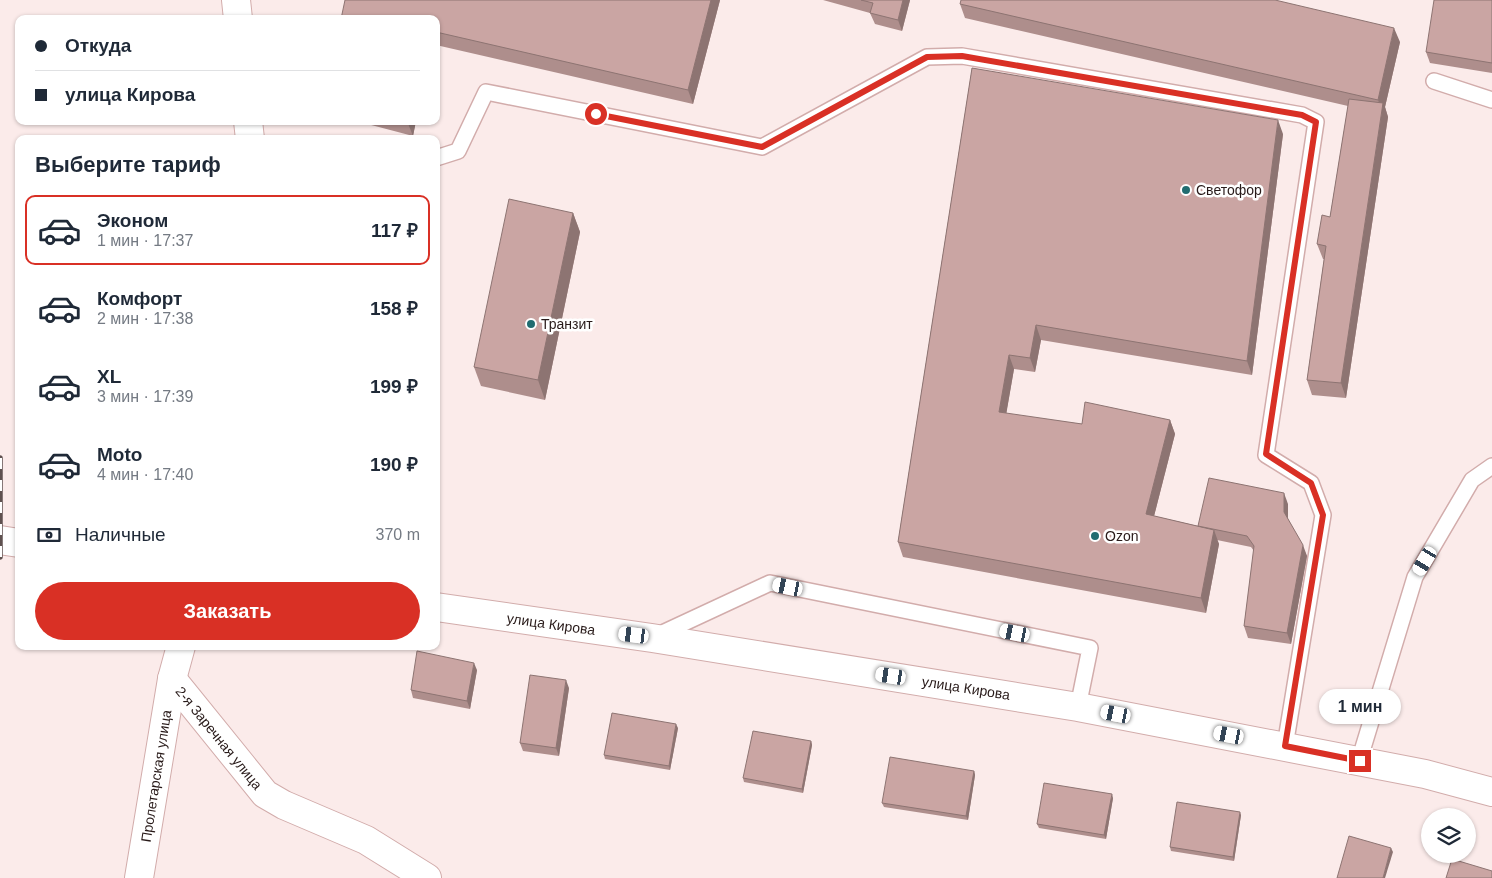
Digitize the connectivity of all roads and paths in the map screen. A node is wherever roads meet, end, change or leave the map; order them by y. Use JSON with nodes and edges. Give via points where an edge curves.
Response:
{"nodes":[{"id":1,"x":236,"y":0,"type":"edge"},
{"id":2,"x":238,"y":15,"type":"edge"},
{"id":3,"x":1434,"y":81,"type":"dead end"},
{"id":4,"x":1492,"y":100,"type":"edge"},
{"id":5,"x":440,"y":157,"type":"edge"},
{"id":6,"x":1492,"y":466,"type":"edge"},
{"id":7,"x":0,"y":540,"type":"edge"},
{"id":8,"x":15,"y":542,"type":"edge"},
{"id":9,"x":440,"y":608,"type":"edge"},
{"id":10,"x":652,"y":638,"type":"junction"},
{"id":11,"x":180,"y":650,"type":"edge"},
{"id":12,"x":172,"y":679,"type":"junction"},
{"id":13,"x":1078,"y":707,"type":"junction"},
{"id":14,"x":1285,"y":746,"type":"junction"},
{"id":15,"x":1360,"y":761,"type":"junction"},
{"id":16,"x":1492,"y":792,"type":"edge"},
{"id":17,"x":139,"y":878,"type":"edge"},
{"id":18,"x":427,"y":878,"type":"edge"}],
"edges":[{"from":1,"to":2,"type":"street"},
{"from":3,"to":4,"type":"lane"},
{"from":5,"to":14,"type":"lane","via":[[458,151],[486,92],[762,147],[927,57],[962,56],[1302,115],[1316,122],[1266,454],[1311,483],[1323,515]]},
{"from":6,"to":15,"type":"lane","via":[[1472,480],[1415,577]]},
{"from":7,"to":8,"type":"street"},
{"from":9,"to":10,"type":"street","name":"улица Кирова"},
{"from":10,"to":13,"type":"street","name":"улица Кирова"},
{"from":10,"to":13,"type":"lane","via":[[770,583],[1090,648]]},
{"from":11,"to":12,"type":"street","name":"Пролетарская улица"},
{"from":12,"to":17,"type":"street","name":"Пролетарская улица"},
{"from":12,"to":18,"type":"street","name":"2-я Заречная улица","via":[[266,794],[366,840]]},
{"from":13,"to":14,"type":"street","name":"улица Кирова"},
{"from":14,"to":15,"type":"street","name":"улица Кирова"},
{"from":15,"to":16,"type":"street","name":"улица Кирова"}]}
